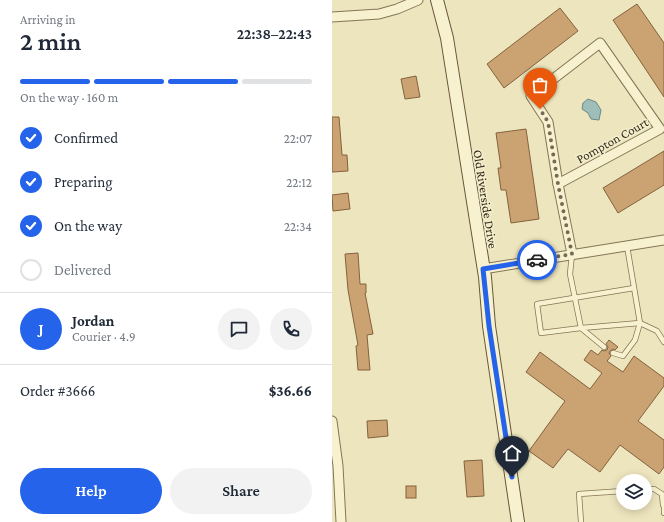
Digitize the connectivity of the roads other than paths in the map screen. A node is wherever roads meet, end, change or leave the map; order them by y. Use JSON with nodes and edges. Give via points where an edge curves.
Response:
{"nodes":[{"id":1,"x":418,"y":0,"type":"edge"},
{"id":2,"x":437,"y":0,"type":"edge"},
{"id":3,"x":332,"y":18,"type":"edge"},
{"id":4,"x":558,"y":184,"type":"junction"},
{"id":5,"x":664,"y":240,"type":"edge"},
{"id":6,"x":627,"y":246,"type":"junction"},
{"id":7,"x":572,"y":254,"type":"junction"},
{"id":8,"x":483,"y":269,"type":"junction"},
{"id":9,"x":634,"y":288,"type":"junction"},
{"id":10,"x":575,"y":298,"type":"junction"},
{"id":11,"x":640,"y":323,"type":"junction"},
{"id":12,"x":582,"y":328,"type":"junction"},
{"id":13,"x":664,"y":342,"type":"edge"},
{"id":14,"x":604,"y":347,"type":"dead end"},
{"id":15,"x":613,"y":353,"type":"dead end"},
{"id":16,"x":332,"y":421,"type":"edge"},
{"id":17,"x":652,"y":489,"type":"edge"},
{"id":18,"x":616,"y":491,"type":"edge"},
{"id":19,"x":664,"y":505,"type":"edge"},
{"id":20,"x":664,"y":514,"type":"edge"},
{"id":21,"x":341,"y":522,"type":"edge"},
{"id":22,"x":518,"y":522,"type":"edge"},
{"id":23,"x":581,"y":522,"type":"edge"}],
"edges":[{"from":1,"to":3,"type":"street","via":[[380,14]]},
{"from":2,"to":8,"type":"street","name":"Old Riverside Drive","via":[[447,38]]},
{"from":4,"to":4,"type":"street","name":"Pompton Court","via":[[548,122],[531,96],[600,43],[660,129]]},
{"from":4,"to":7,"type":"street","name":"Pompton Court"},
{"from":5,"to":6,"type":"street"},
{"from":6,"to":7,"type":"street"},
{"from":6,"to":9,"type":"lane"},
{"from":7,"to":8,"type":"street"},
{"from":7,"to":10,"type":"lane","via":[[570,274]]},
{"from":8,"to":22,"type":"street","name":"Old Riverside Drive"},
{"from":9,"to":10,"type":"lane"},
{"from":9,"to":11,"type":"lane"},
{"from":10,"to":12,"type":"lane"},
{"from":10,"to":12,"type":"lane","via":[[537,304],[541,333]]},
{"from":11,"to":12,"type":"lane"},
{"from":11,"to":13,"type":"lane","via":[[656,331]]},
{"from":11,"to":15,"type":"lane","via":[[635,340],[623,356]]},
{"from":12,"to":14,"type":"lane"},
{"from":16,"to":21,"type":"street"},
{"from":17,"to":19,"type":"lane","via":[[662,494]]},
{"from":18,"to":23,"type":"lane","via":[[579,494]]},
{"from":19,"to":20,"type":"lane"}]}
